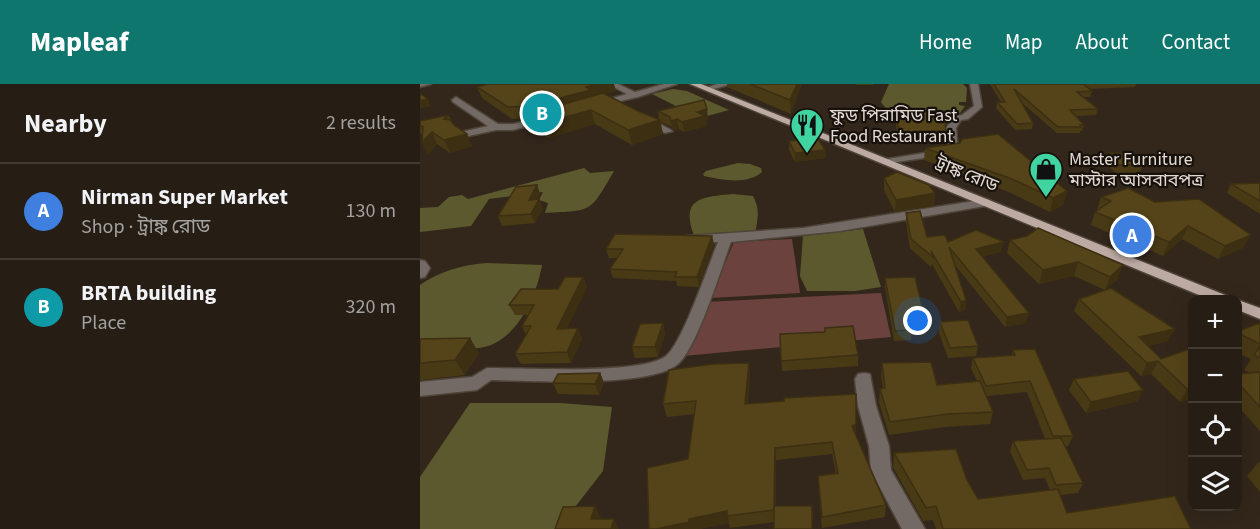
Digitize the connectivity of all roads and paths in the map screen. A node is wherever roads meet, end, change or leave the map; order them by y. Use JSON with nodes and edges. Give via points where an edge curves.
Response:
{"nodes":[{"id":1,"x":427,"y":84,"type":"edge"},
{"id":2,"x":612,"y":84,"type":"edge"},
{"id":3,"x":673,"y":84,"type":"edge"},
{"id":4,"x":694,"y":84,"type":"edge"},
{"id":5,"x":728,"y":84,"type":"edge"},
{"id":6,"x":974,"y":84,"type":"edge"},
{"id":7,"x":420,"y":85,"type":"edge"},
{"id":8,"x":707,"y":89,"type":"junction"},
{"id":9,"x":635,"y":95,"type":"junction"},
{"id":10,"x":456,"y":100,"type":"dead end"},
{"id":11,"x":609,"y":103,"type":"junction"},
{"id":12,"x":619,"y":107,"type":"edge"},
{"id":13,"x":586,"y":109,"type":"edge"},
{"id":14,"x":565,"y":114,"type":"edge"},
{"id":15,"x":638,"y":117,"type":"edge"},
{"id":16,"x":495,"y":127,"type":"junction"},
{"id":17,"x":668,"y":131,"type":"dead end"},
{"id":18,"x":464,"y":134,"type":"edge"},
{"id":19,"x":887,"y":162,"type":"junction"},
{"id":20,"x":987,"y":203,"type":"junction"},
{"id":21,"x":683,"y":238,"type":"edge"},
{"id":22,"x":726,"y":239,"type":"junction"},
{"id":23,"x":420,"y":264,"type":"edge"},
{"id":24,"x":420,"y":274,"type":"edge"},
{"id":25,"x":1213,"y":295,"type":"edge"},
{"id":26,"x":1242,"y":307,"type":"edge"},
{"id":27,"x":1260,"y":314,"type":"edge"},
{"id":28,"x":864,"y":379,"type":"dead end"},
{"id":29,"x":420,"y":388,"type":"edge"},
{"id":30,"x":914,"y":529,"type":"edge"}],
"edges":[{"from":1,"to":7,"type":"street"},
{"from":2,"to":9,"type":"street"},
{"from":3,"to":9,"type":"street"},
{"from":4,"to":8,"type":"main road","name":"ট্রাঙ্ক রোড"},
{"from":5,"to":8,"type":"street"},
{"from":6,"to":19,"type":"street","via":[[978,107],[952,123],[954,151]]},
{"from":8,"to":19,"type":"main road","name":"ট্রাঙ্ক রোড"},
{"from":9,"to":11,"type":"street"},
{"from":10,"to":16,"type":"street"},
{"from":11,"to":12,"type":"street"},
{"from":11,"to":13,"type":"street"},
{"from":14,"to":16,"type":"street","via":[[524,125]]},
{"from":15,"to":17,"type":"street"},
{"from":16,"to":18,"type":"street"},
{"from":19,"to":20,"type":"main road","name":"ট্রাঙ্ক রোড"},
{"from":20,"to":22,"type":"street","via":[[806,233]]},
{"from":20,"to":25,"type":"main road","name":"ট্রাঙ্ক রোড"},
{"from":21,"to":22,"type":"street"},
{"from":22,"to":29,"type":"street","via":[[682,345],[671,361],[656,368],[625,372],[487,374],[477,383]]},
{"from":23,"to":24,"type":"street"},
{"from":26,"to":27,"type":"main road"},
{"from":28,"to":30,"type":"street","via":[[881,471]]}]}
